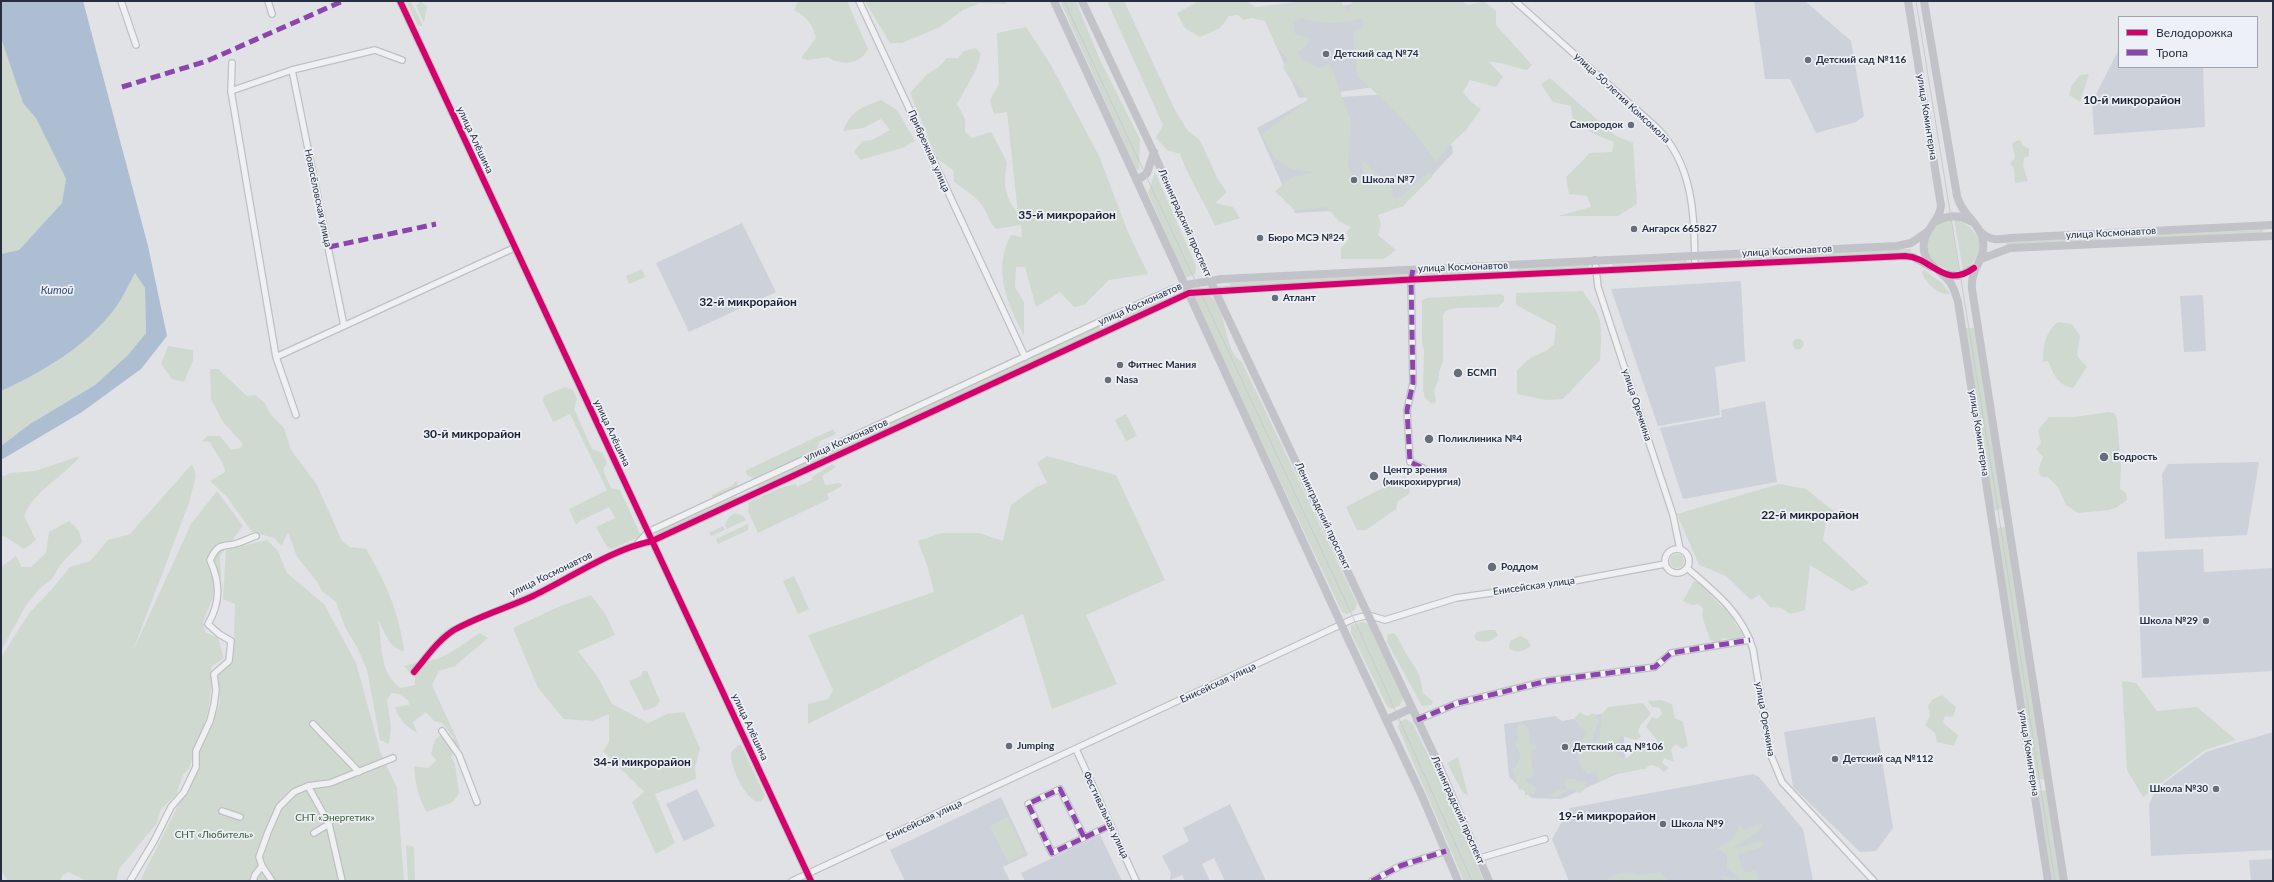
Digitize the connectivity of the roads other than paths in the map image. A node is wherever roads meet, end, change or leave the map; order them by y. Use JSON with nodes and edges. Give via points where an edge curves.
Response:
{"nodes":[{"id":1,"x":122,"y":1,"type":"edge"},
{"id":2,"x":268,"y":1,"type":"edge"},
{"id":3,"x":400,"y":1,"type":"edge"},
{"id":4,"x":859,"y":1,"type":"edge"},
{"id":5,"x":1054,"y":1,"type":"edge"},
{"id":6,"x":1082,"y":1,"type":"edge"},
{"id":7,"x":1515,"y":1,"type":"edge"},
{"id":8,"x":1908,"y":1,"type":"edge"},
{"id":9,"x":1924,"y":1,"type":"edge"},
{"id":10,"x":272,"y":14,"type":"dead end"},
{"id":11,"x":136,"y":45,"type":"dead end"},
{"id":12,"x":402,"y":60,"type":"dead end"},
{"id":13,"x":232,"y":63,"type":"dead end"},
{"id":14,"x":292,"y":70,"type":"junction"},
{"id":15,"x":231,"y":91,"type":"junction"},
{"id":16,"x":1154,"y":152,"type":"junction"},
{"id":17,"x":1138,"y":180,"type":"junction"},
{"id":18,"x":1935,"y":222,"type":"junction"},
{"id":19,"x":2273,"y":225,"type":"edge"},
{"id":20,"x":1977,"y":227,"type":"junction"},
{"id":21,"x":1927,"y":232,"type":"junction"},
{"id":22,"x":2110,"y":233,"type":"junction"},
{"id":23,"x":2273,"y":236,"type":"edge"},
{"id":24,"x":2110,"y":245,"type":"junction"},
{"id":25,"x":514,"y":248,"type":"junction"},
{"id":26,"x":1695,"y":255,"type":"junction"},
{"id":27,"x":1981,"y":259,"type":"junction"},
{"id":28,"x":1595,"y":260,"type":"junction"},
{"id":29,"x":1695,"y":265,"type":"junction"},
{"id":30,"x":1974,"y":268,"type":"junction"},
{"id":31,"x":1413,"y":270,"type":"junction"},
{"id":32,"x":1936,"y":270,"type":"junction"},
{"id":33,"x":1596,"y":272,"type":"junction"},
{"id":34,"x":1412,"y":279,"type":"junction"},
{"id":35,"x":1211,"y":281,"type":"junction"},
{"id":36,"x":1187,"y":289,"type":"junction"},
{"id":37,"x":1216,"y":291,"type":"junction"},
{"id":38,"x":1110,"y":317,"type":"junction"},
{"id":39,"x":344,"y":326,"type":"junction"},
{"id":40,"x":1114,"y":327,"type":"junction"},
{"id":41,"x":1025,"y":357,"type":"junction"},
{"id":42,"x":276,"y":358,"type":"junction"},
{"id":43,"x":296,"y":415,"type":"dead end"},
{"id":44,"x":1423,"y":468,"type":"dead end"},
{"id":45,"x":746,"y":487,"type":"junction"},
{"id":46,"x":749,"y":496,"type":"junction"},
{"id":47,"x":648,"y":532,"type":"junction"},
{"id":48,"x":256,"y":536,"type":"dead end"},
{"id":49,"x":652,"y":541,"type":"junction"},
{"id":50,"x":636,"y":545,"type":"junction"},
{"id":51,"x":1680,"y":549,"type":"junction"},
{"id":52,"x":1665,"y":564,"type":"junction"},
{"id":53,"x":1687,"y":568,"type":"junction"},
{"id":54,"x":1368,"y":615,"type":"junction"},
{"id":55,"x":1341,"y":625,"type":"junction"},
{"id":56,"x":1750,"y":640,"type":"junction"},
{"id":57,"x":414,"y":672,"type":"dead end"},
{"id":58,"x":1412,"y":708,"type":"junction"},
{"id":59,"x":1386,"y":720,"type":"junction"},
{"id":60,"x":1417,"y":720,"type":"junction"},
{"id":61,"x":313,"y":724,"type":"dead end"},
{"id":62,"x":442,"y":731,"type":"dead end"},
{"id":63,"x":1076,"y":749,"type":"junction"},
{"id":64,"x":393,"y":758,"type":"dead end"},
{"id":65,"x":359,"y":772,"type":"junction"},
{"id":66,"x":308,"y":786,"type":"junction"},
{"id":67,"x":477,"y":802,"type":"dead end"},
{"id":68,"x":222,"y":811,"type":"dead end"},
{"id":69,"x":240,"y":817,"type":"dead end"},
{"id":70,"x":329,"y":824,"type":"junction"},
{"id":71,"x":1111,"y":825,"type":"junction"},
{"id":72,"x":314,"y":833,"type":"dead end"},
{"id":73,"x":1084,"y":837,"type":"junction"},
{"id":74,"x":1545,"y":839,"type":"dead end"},
{"id":75,"x":1446,"y":851,"type":"junction"},
{"id":76,"x":1480,"y":858,"type":"junction"},
{"id":77,"x":262,"y":866,"type":"junction"},
{"id":78,"x":809,"y":877,"type":"edge"},
{"id":79,"x":130,"y":881,"type":"edge"},
{"id":80,"x":253,"y":881,"type":"edge"},
{"id":81,"x":272,"y":881,"type":"edge"},
{"id":82,"x":342,"y":881,"type":"edge"},
{"id":83,"x":792,"y":881,"type":"edge"},
{"id":84,"x":1136,"y":881,"type":"edge"},
{"id":85,"x":1372,"y":881,"type":"edge"},
{"id":86,"x":1458,"y":881,"type":"edge"},
{"id":87,"x":1488,"y":881,"type":"edge"},
{"id":88,"x":1874,"y":881,"type":"edge"},
{"id":89,"x":2048,"y":881,"type":"edge"},
{"id":90,"x":2064,"y":881,"type":"edge"}],
"edges":[{"from":1,"to":11,"type":"street"},
{"from":2,"to":10,"type":"street"},
{"from":3,"to":25,"type":"street","name":"улица Алёшина"},
{"from":4,"to":41,"type":"street","name":"Прибрежная улица"},
{"from":5,"to":17,"type":"street"},
{"from":6,"to":16,"type":"street","name":"Ленинградский проспект"},
{"from":7,"to":26,"type":"street","name":"улица 50-летия Комсомола","via":[[1657,128],[1674,147],[1681,161],[1691,199]]},
{"from":8,"to":18,"type":"street","name":"улица Коминтерна","via":[[1941,206]]},
{"from":9,"to":20,"type":"street","name":"улица Коминтерна","via":[[1957,196],[1961,207]]},
{"from":12,"to":14,"type":"street","via":[[375,50]]},
{"from":13,"to":15,"type":"street"},
{"from":14,"to":15,"type":"street"},
{"from":14,"to":39,"type":"street","name":"Новосёловская улица"},
{"from":15,"to":42,"type":"street"},
{"from":16,"to":17,"type":"street","name":"Ленинградский проспект","via":[[1147,173]]},
{"from":16,"to":35,"type":"street","name":"Ленинградский проспект"},
{"from":17,"to":36,"type":"street"},
{"from":18,"to":20,"type":"street","name":"улица Космонавтов","via":[[1947,217],[1960,216]]},
{"from":18,"to":21,"type":"street","name":"улица Коминтерна"},
{"from":19,"to":22,"type":"street","name":"улица Космонавтов"},
{"from":20,"to":22,"type":"street","name":"улица Космонавтов","via":[[1985,236],[1997,240]]},
{"from":20,"to":27,"type":"street","name":"улица Коминтерна","via":[[1984,242]]},
{"from":21,"to":26,"type":"street","name":"улица Космонавтов","via":[[1911,243],[1897,246]]},
{"from":21,"to":32,"type":"street","name":"улица Коминтерна","via":[[1924,250],[1928,261]]},
{"from":22,"to":24,"type":"street"},
{"from":23,"to":24,"type":"street","name":"улица Космонавтов"},
{"from":24,"to":27,"type":"street","name":"улица Космонавтов","via":[[2010,248]]},
{"from":25,"to":39,"type":"street"},
{"from":25,"to":47,"type":"street","name":"улица Алёшина"},
{"from":26,"to":28,"type":"street","name":"улица Космонавтов"},
{"from":26,"to":29,"type":"street","name":"улица 50-летия Комсомола"},
{"from":27,"to":30,"type":"street"},
{"from":28,"to":31,"type":"street","name":"улица Космонавтов"},
{"from":28,"to":33,"type":"street","name":"улица Оречкина"},
{"from":29,"to":32,"type":"street","name":"улица Космонавтов","via":[[1905,256],[1916,258]]},
{"from":29,"to":33,"type":"street","name":"улица Космонавтов"},
{"from":30,"to":32,"type":"street","name":"улица Космонавтов","via":[[1955,276],[1948,276]]},
{"from":30,"to":90,"type":"street","name":"улица Коминтерна","via":[[1972,280],[1979,339]]},
{"from":31,"to":34,"type":"street"},
{"from":31,"to":35,"type":"street","name":"улица Космонавтов"},
{"from":32,"to":89,"type":"street","name":"улица Коминтерна","via":[[1951,283],[1958,302]]},
{"from":33,"to":34,"type":"street","name":"улица Космонавтов"},
{"from":33,"to":51,"type":"street","name":"улица Оречкина","via":[[1598,287],[1673,514]]},
{"from":34,"to":37,"type":"street","name":"улица Космонавтов"},
{"from":34,"to":44,"type":"street","via":[[1413,383],[1407,410],[1408,448],[1410,462]]},
{"from":35,"to":36,"type":"street","name":"улица Космонавтов"},
{"from":35,"to":37,"type":"street","name":"Ленинградский проспект"},
{"from":36,"to":37,"type":"street","name":"улица Космонавтов"},
{"from":36,"to":38,"type":"street","name":"улица Космонавтов","via":[[1173,288]]},
{"from":36,"to":40,"type":"street","name":"улица Космонавтов"},
{"from":36,"to":55,"type":"street"},
{"from":37,"to":54,"type":"street","name":"Ленинградский проспект"},
{"from":38,"to":40,"type":"street"},
{"from":38,"to":41,"type":"street","name":"улица Космонавтов"},
{"from":39,"to":42,"type":"street"},
{"from":40,"to":46,"type":"street","name":"улица Космонавтов"},
{"from":41,"to":45,"type":"street","name":"улица Космонавтов"},
{"from":42,"to":43,"type":"street"},
{"from":45,"to":46,"type":"street"},
{"from":45,"to":47,"type":"street","name":"улица Космонавтов"},
{"from":46,"to":49,"type":"street","name":"улица Космонавтов"},
{"from":47,"to":49,"type":"street","name":"улица Алёшина"},
{"from":47,"to":50,"type":"street","name":"улица Космонавтов"},
{"from":48,"to":79,"type":"street","via":[[237,544],[225,544],[214,551],[210,560],[218,577],[218,592],[216,610],[208,624],[231,641],[229,661],[214,674],[214,705],[210,721],[196,751],[196,767],[184,792],[171,806]]},
{"from":49,"to":50,"type":"street","name":"улица Космонавтов"},
{"from":49,"to":78,"type":"street","name":"улица Алёшина"},
{"from":50,"to":57,"type":"street","name":"улица Космонавтов","via":[[449,632]]},
{"from":51,"to":52,"type":"street","via":[[1668,553]]},
{"from":51,"to":53,"type":"street","name":"улица Оречкина","via":[[1688,557]]},
{"from":52,"to":53,"type":"street","via":[[1669,570],[1676,573]]},
{"from":52,"to":54,"type":"street","name":"Енисейская улица","via":[[1568,582],[1456,598],[1385,620]]},
{"from":53,"to":56,"type":"street","name":"улица Оречкина","via":[[1734,610]]},
{"from":54,"to":55,"type":"street","name":"Енисейская улица"},
{"from":54,"to":58,"type":"street","name":"Ленинградский проспект"},
{"from":55,"to":59,"type":"street"},
{"from":55,"to":63,"type":"street","name":"Енисейская улица"},
{"from":56,"to":60,"type":"street","via":[[1671,653],[1655,667],[1547,681],[1458,703]]},
{"from":56,"to":88,"type":"street","name":"улица Оречкина","via":[[1770,753],[1782,782]]},
{"from":58,"to":59,"type":"street"},
{"from":58,"to":60,"type":"street","name":"Ленинградский проспект"},
{"from":59,"to":75,"type":"street"},
{"from":60,"to":76,"type":"street","name":"Ленинградский проспект"},
{"from":61,"to":65,"type":"street"},
{"from":62,"to":67,"type":"street","via":[[459,755]]},
{"from":63,"to":71,"type":"street","name":"Фестивальная улица"},
{"from":63,"to":78,"type":"street","name":"Енисейская улица"},
{"from":64,"to":65,"type":"street"},
{"from":65,"to":66,"type":"street","via":[[330,783]]},
{"from":66,"to":70,"type":"street"},
{"from":66,"to":77,"type":"street","via":[[294,792],[279,807],[259,857]]},
{"from":68,"to":69,"type":"street"},
{"from":70,"to":72,"type":"street"},
{"from":70,"to":82,"type":"street"},
{"from":71,"to":73,"type":"street"},
{"from":71,"to":84,"type":"street","name":"Фестивальная улица"},
{"from":73,"to":73,"type":"street","via":[[1052,853],[1028,804],[1060,789]]},
{"from":74,"to":76,"type":"street"},
{"from":75,"to":85,"type":"street","via":[[1400,866]]},
{"from":75,"to":86,"type":"street"},
{"from":76,"to":87,"type":"street","name":"Ленинградский проспект"},
{"from":77,"to":80,"type":"street","via":[[254,875]]},
{"from":77,"to":81,"type":"street"},
{"from":78,"to":83,"type":"street","name":"Енисейская улица"}]}
